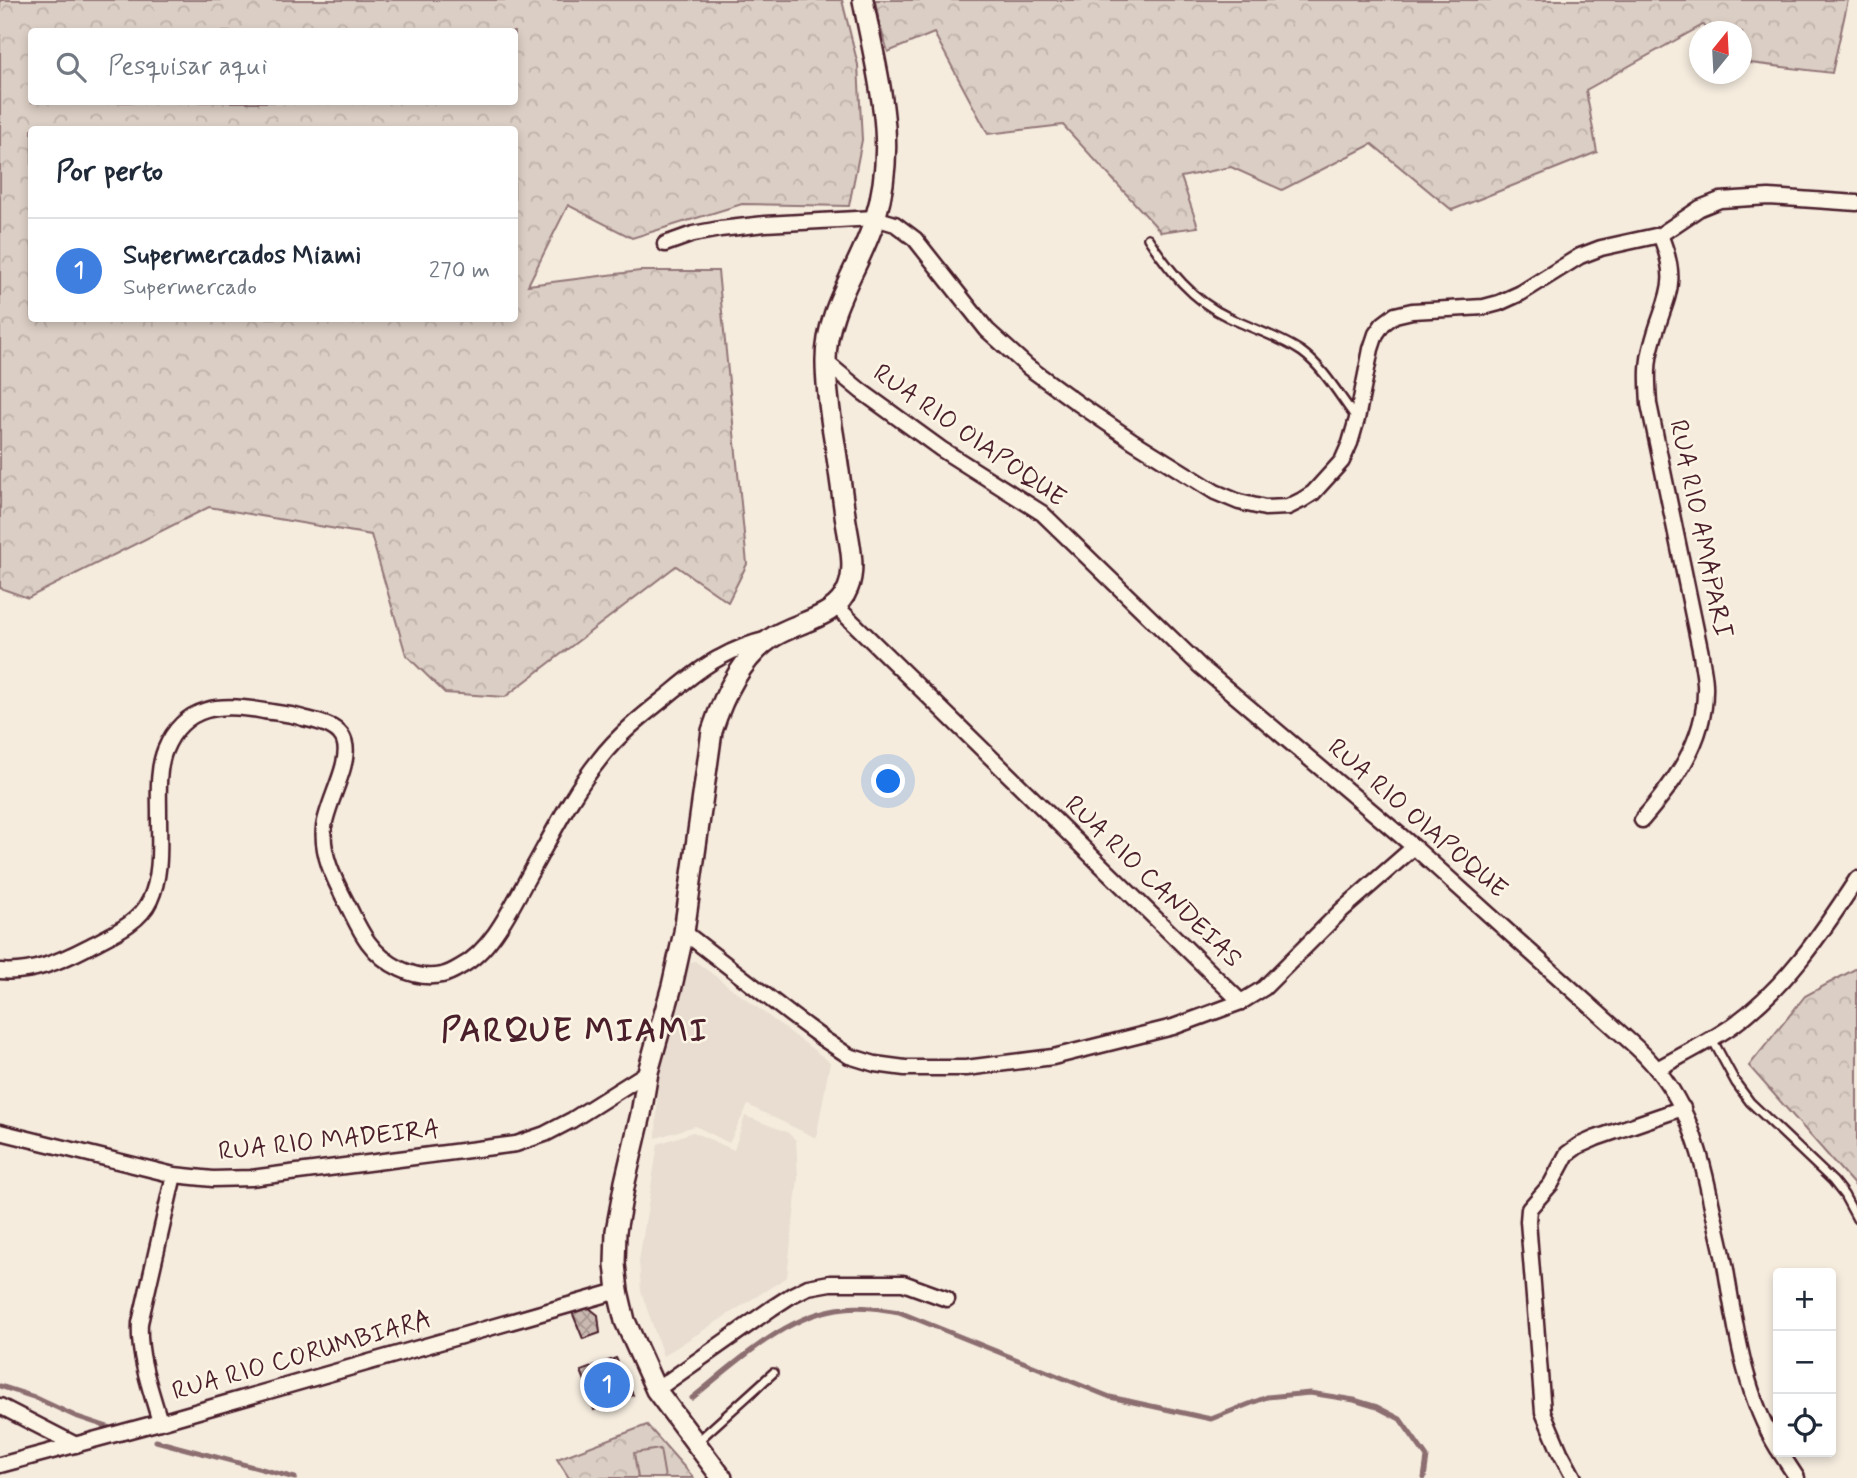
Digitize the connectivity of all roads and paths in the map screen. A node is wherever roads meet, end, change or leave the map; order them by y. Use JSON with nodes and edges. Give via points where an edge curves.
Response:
{"nodes":[{"id":1,"x":863,"y":0,"type":"edge"},
{"id":2,"x":1857,"y":203,"type":"edge"},
{"id":3,"x":875,"y":218,"type":"junction"},
{"id":4,"x":1660,"y":235,"type":"junction"},
{"id":5,"x":1148,"y":238,"type":"dead end"},
{"id":6,"x":665,"y":244,"type":"dead end"},
{"id":7,"x":825,"y":362,"type":"junction"},
{"id":8,"x":1356,"y":419,"type":"junction"},
{"id":9,"x":836,"y":606,"type":"junction"},
{"id":10,"x":769,"y":639,"type":"junction"},
{"id":11,"x":1642,"y":820,"type":"dead end"},
{"id":12,"x":1414,"y":847,"type":"junction"},
{"id":13,"x":1857,"y":879,"type":"edge"},
{"id":14,"x":684,"y":932,"type":"junction"},
{"id":15,"x":0,"y":971,"type":"edge"},
{"id":16,"x":1241,"y":1002,"type":"junction"},
{"id":17,"x":1712,"y":1038,"type":"junction"},
{"id":18,"x":1657,"y":1069,"type":"junction"},
{"id":19,"x":648,"y":1072,"type":"junction"},
{"id":20,"x":1683,"y":1108,"type":"junction"},
{"id":21,"x":0,"y":1132,"type":"edge"},
{"id":22,"x":174,"y":1175,"type":"junction"},
{"id":23,"x":1857,"y":1219,"type":"edge"},
{"id":24,"x":618,"y":1291,"type":"junction"},
{"id":25,"x":947,"y":1299,"type":"dead end"},
{"id":26,"x":773,"y":1373,"type":"dead end"},
{"id":27,"x":656,"y":1390,"type":"junction"},
{"id":28,"x":0,"y":1406,"type":"edge"},
{"id":29,"x":160,"y":1422,"type":"junction"},
{"id":30,"x":1773,"y":1441,"type":"edge"},
{"id":31,"x":695,"y":1444,"type":"junction"},
{"id":32,"x":76,"y":1445,"type":"junction"},
{"id":33,"x":1784,"y":1457,"type":"edge"},
{"id":34,"x":0,"y":1465,"type":"edge"},
{"id":35,"x":722,"y":1478,"type":"edge"},
{"id":36,"x":1574,"y":1478,"type":"edge"},
{"id":37,"x":1797,"y":1478,"type":"edge"}],
"edges":[{"from":1,"to":3,"type":"main road","via":[[885,124],[885,174]]},
{"from":2,"to":4,"type":"street","via":[[1769,197],[1720,200]]},
{"from":3,"to":6,"type":"street","via":[[719,229]]},
{"from":3,"to":7,"type":"main road","via":[[834,313]]},
{"from":3,"to":8,"type":"street","via":[[895,224],[915,239],[987,330],[1028,367],[1215,492],[1265,508],[1288,507],[1313,493],[1342,461]]},
{"from":4,"to":8,"type":"street","via":[[1580,256],[1499,303],[1395,315],[1383,324],[1371,349]]},
{"from":4,"to":11,"type":"street","name":"RUA RIO AMAPARI","via":[[1671,281],[1651,346],[1649,404],[1705,691],[1701,725],[1686,760]]},
{"from":5,"to":8,"type":"lane","via":[[1167,267],[1209,307],[1302,352]]},
{"from":7,"to":9,"type":"main road","via":[[851,558],[849,587]]},
{"from":7,"to":12,"type":"street","name":"RUA RIO OIAPOQUE","via":[[941,449],[1042,513],[1200,666]]},
{"from":9,"to":10,"type":"main road"},
{"from":9,"to":16,"type":"street","name":"RUA RIO CANDEIAS"},
{"from":10,"to":14,"type":"main road","via":[[731,685],[712,731]]},
{"from":10,"to":15,"type":"street","via":[[718,658],[626,731],[580,788],[484,948],[442,975],[415,975],[390,965],[368,943],[332,874],[324,828],[346,756],[340,733],[301,717],[238,706],[199,712],[184,723],[165,751],[160,771],[156,881],[137,918],[56,962],[29,970]]},
{"from":12,"to":16,"type":"street","via":[[1264,988]]},
{"from":12,"to":18,"type":"street","name":"RUA RIO OIAPOQUE"},
{"from":13,"to":17,"type":"street","via":[[1794,967],[1753,1008]]},
{"from":14,"to":16,"type":"street","name":"RUA RIO CANDEIAS","via":[[849,1056],[905,1068],[966,1068],[1053,1057],[1173,1027]]},
{"from":14,"to":19,"type":"main road"},
{"from":17,"to":18,"type":"street"},
{"from":17,"to":23,"type":"lane","via":[[1750,1102],[1833,1181]]},
{"from":18,"to":20,"type":"street","name":"RUA RIO OIAPOQUE"},
{"from":19,"to":22,"type":"street","name":"RUA RIO MADEIRA","via":[[572,1120],[516,1144],[251,1178]]},
{"from":19,"to":24,"type":"main road","via":[[616,1231]]},
{"from":20,"to":30,"type":"street","name":"RUA RIO OIAPOQUE","via":[[1704,1169],[1742,1356]]},
{"from":20,"to":36,"type":"street","via":[[1578,1146],[1567,1154],[1529,1209],[1542,1412]]},
{"from":21,"to":22,"type":"street","name":"RUA RIO MADEIRA"},
{"from":22,"to":29,"type":"street","via":[[139,1338]]},
{"from":24,"to":27,"type":"main road","via":[[625,1321]]},
{"from":24,"to":29,"type":"street","name":"RUA RIO CORUMBIARA"},
{"from":25,"to":27,"type":"street","via":[[903,1283],[808,1287]]},
{"from":26,"to":31,"type":"lane"},
{"from":27,"to":31,"type":"main road"},
{"from":28,"to":32,"type":"street"},
{"from":29,"to":32,"type":"street","name":"RUA RIO CORUMBIARA"},
{"from":31,"to":35,"type":"main road"},
{"from":32,"to":34,"type":"street","name":"RUA RIO CORUMBIARA"},
{"from":33,"to":37,"type":"street","name":"RUA RIO OIAPOQUE"}]}
